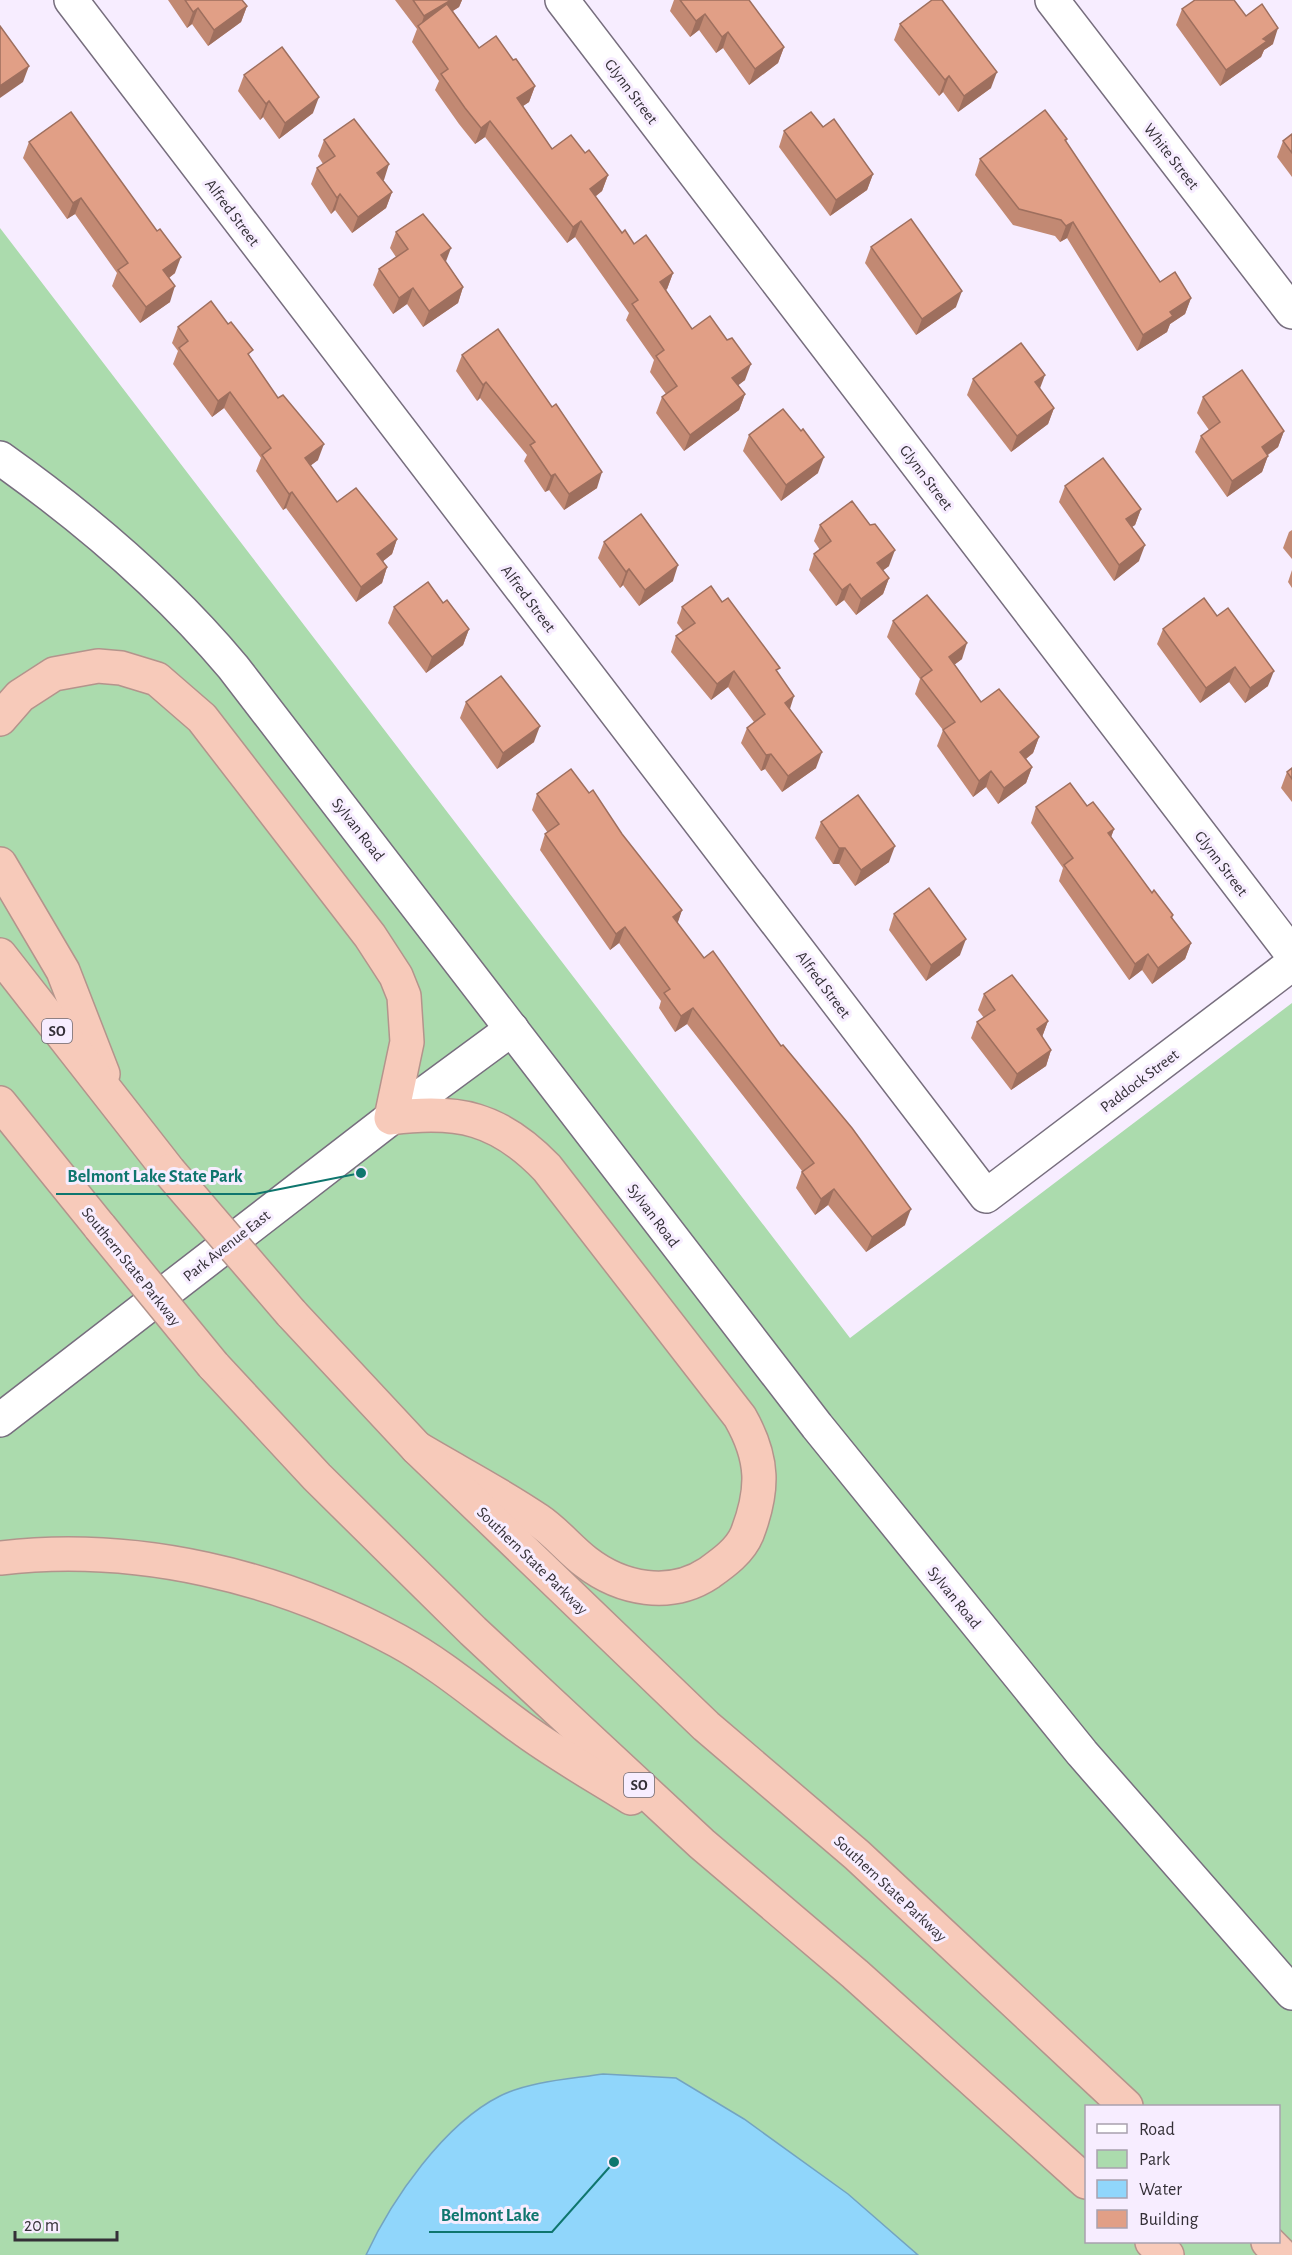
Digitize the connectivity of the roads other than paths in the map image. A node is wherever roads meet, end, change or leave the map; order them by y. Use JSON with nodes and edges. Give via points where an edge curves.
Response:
{"nodes":[{"id":1,"x":71,"y":0,"type":"edge"},
{"id":2,"x":562,"y":0,"type":"edge"},
{"id":3,"x":1052,"y":0,"type":"edge"},
{"id":4,"x":1292,"y":312,"type":"edge"},
{"id":5,"x":0,"y":458,"type":"edge"},
{"id":6,"x":0,"y":719,"type":"edge"},
{"id":7,"x":0,"y":864,"type":"edge"},
{"id":8,"x":1292,"y":954,"type":"edge"},
{"id":9,"x":0,"y":956,"type":"edge"},
{"id":10,"x":1292,"y":964,"type":"edge"},
{"id":11,"x":512,"y":1029,"type":"junction"},
{"id":12,"x":0,"y":1103,"type":"edge"},
{"id":13,"x":116,"y":1106,"type":"junction"},
{"id":14,"x":391,"y":1118,"type":"junction"},
{"id":15,"x":986,"y":1197,"type":"joint"},
{"id":16,"x":0,"y":1420,"type":"edge"},
{"id":17,"x":417,"y":1448,"type":"junction"},
{"id":18,"x":0,"y":1558,"type":"edge"},
{"id":19,"x":702,"y":1844,"type":"junction"},
{"id":20,"x":1292,"y":1993,"type":"edge"},
{"id":21,"x":1125,"y":2105,"type":"edge"},
{"id":22,"x":1085,"y":2181,"type":"edge"},
{"id":23,"x":1154,"y":2243,"type":"edge"},
{"id":24,"x":1270,"y":2243,"type":"edge"},
{"id":25,"x":1167,"y":2255,"type":"edge"},
{"id":26,"x":1281,"y":2255,"type":"edge"}],
"edges":[{"from":1,"to":15,"type":"street","name":"Alfred Street"},
{"from":2,"to":8,"type":"street","name":"Glynn Street"},
{"from":3,"to":4,"type":"street","name":"White Street"},
{"from":5,"to":11,"type":"street","name":"Sylvan Road","via":[[118,549],[216,646]]},
{"from":6,"to":14,"type":"highway","via":[[21,696],[54,674],[98,666],[157,679],[196,712],[370,936],[396,976],[404,996],[407,1042]]},
{"from":7,"to":13,"type":"highway","via":[[63,971]]},
{"from":9,"to":13,"type":"highway","name":"Southern State Parkway","number":"SO"},
{"from":10,"to":15,"type":"street","name":"Paddock Street"},
{"from":11,"to":14,"type":"street","name":"Park Avenue East"},
{"from":11,"to":20,"type":"street","name":"Sylvan Road","via":[[817,1426],[993,1646]]},
{"from":12,"to":19,"type":"highway","name":"Southern State Parkway","number":"SO","bridge":true,"via":[[213,1365],[317,1477],[473,1631]]},
{"from":13,"to":17,"type":"highway","name":"Southern State Parkway","number":"SO","bridge":true,"via":[[291,1313]]},
{"from":14,"to":16,"type":"street","name":"Park Avenue East"},
{"from":14,"to":17,"type":"highway","via":[[466,1117],[511,1136],[530,1150],[740,1418],[757,1454],[759,1498],[745,1538],[720,1565],[672,1588],[640,1587],[602,1574],[540,1521]]},
{"from":17,"to":21,"type":"highway","name":"Southern State Parkway","number":"SO","via":[[706,1726],[857,1855]]},
{"from":18,"to":19,"type":"highway","via":[[104,1555],[181,1564],[258,1582],[326,1607],[427,1659],[521,1728]]},
{"from":19,"to":22,"type":"highway","name":"Southern State Parkway","number":"SO","via":[[855,1974]]},
{"from":23,"to":25,"type":"highway"},
{"from":24,"to":26,"type":"highway"}]}
